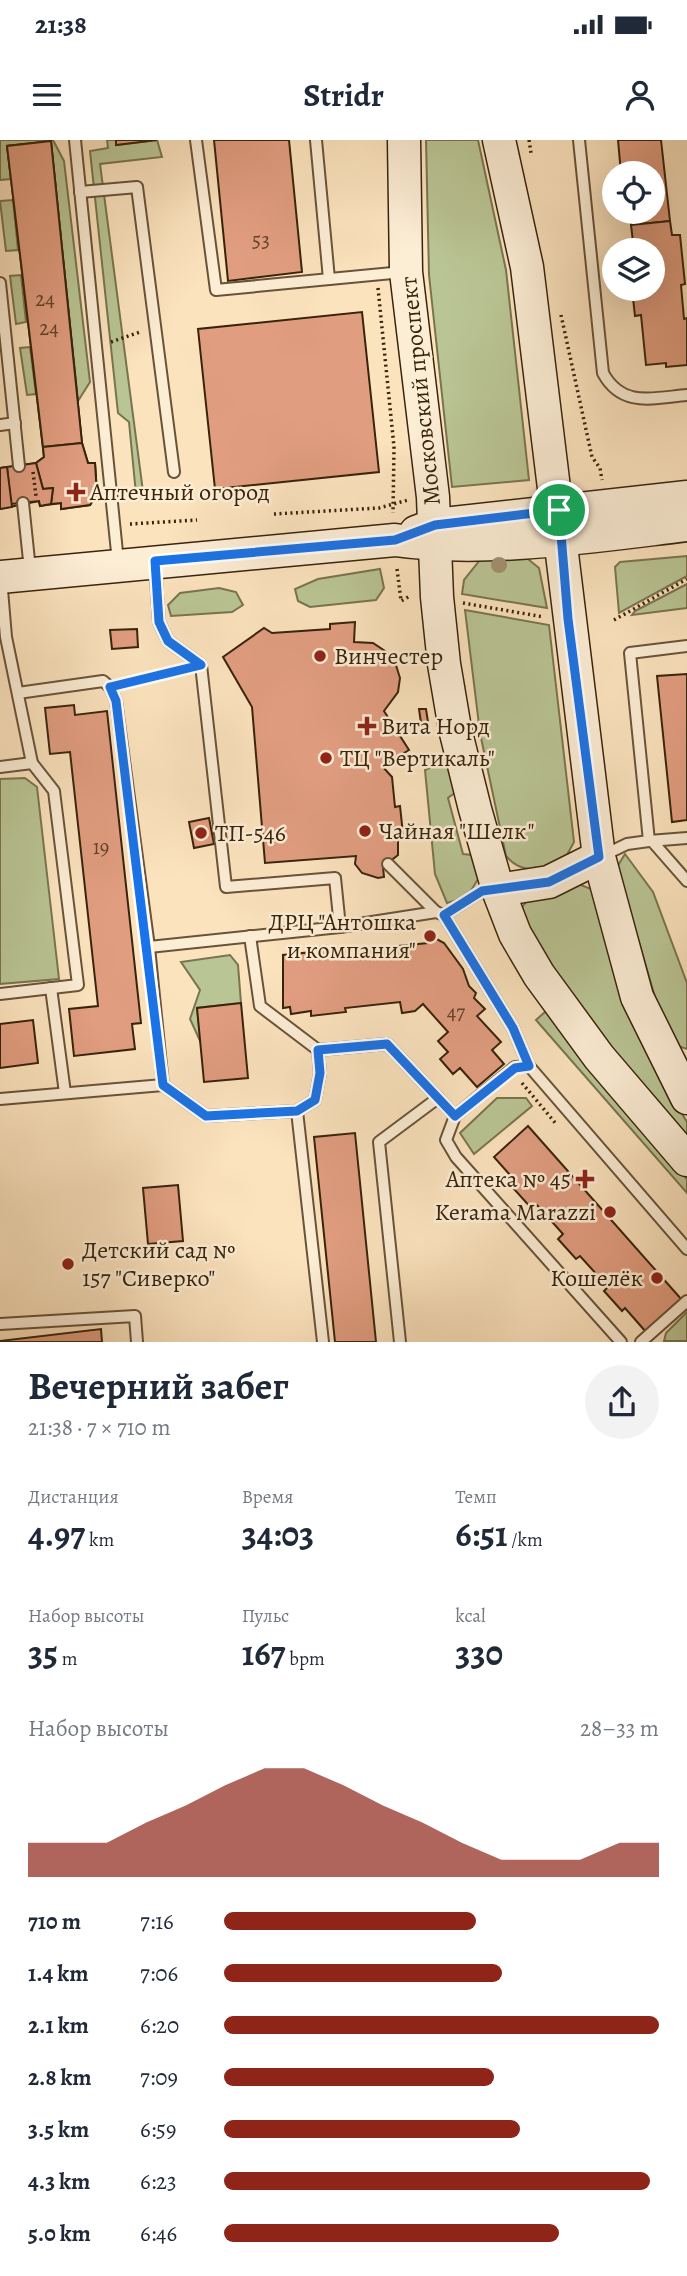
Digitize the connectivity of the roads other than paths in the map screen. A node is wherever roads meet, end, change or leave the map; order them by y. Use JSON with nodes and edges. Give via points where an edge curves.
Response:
{"nodes":[{"id":1,"x":75,"y":140,"type":"edge"},
{"id":2,"x":196,"y":140,"type":"edge"},
{"id":3,"x":316,"y":140,"type":"edge"},
{"id":4,"x":404,"y":140,"type":"edge"},
{"id":5,"x":499,"y":140,"type":"edge"},
{"id":6,"x":579,"y":140,"type":"edge"},
{"id":7,"x":80,"y":192,"type":"junction"},
{"id":8,"x":406,"y":272,"type":"junction"},
{"id":9,"x":329,"y":279,"type":"junction"},
{"id":10,"x":0,"y":283,"type":"edge"},
{"id":11,"x":687,"y":395,"type":"edge"},
{"id":12,"x":15,"y":424,"type":"junction"},
{"id":13,"x":0,"y":425,"type":"edge"},
{"id":14,"x":19,"y":466,"type":"dead end"},
{"id":15,"x":174,"y":472,"type":"dead end"},
{"id":16,"x":687,"y":497,"type":"edge"},
{"id":17,"x":23,"y":503,"type":"dead end"},
{"id":18,"x":560,"y":524,"type":"junction"},
{"id":19,"x":687,"y":526,"type":"edge"},
{"id":20,"x":435,"y":535,"type":"junction"},
{"id":21,"x":155,"y":561,"type":"junction"},
{"id":22,"x":118,"y":565,"type":"junction"},
{"id":23,"x":11,"y":576,"type":"edge"},
{"id":24,"x":687,"y":646,"type":"edge"},
{"id":25,"x":18,"y":693,"type":"junction"},
{"id":26,"x":32,"y":763,"type":"junction"},
{"id":27,"x":0,"y":766,"type":"edge"},
{"id":28,"x":687,"y":838,"type":"edge"},
{"id":29,"x":651,"y":841,"type":"junction"},
{"id":30,"x":599,"y":857,"type":"junction"},
{"id":31,"x":388,"y":864,"type":"dead end"},
{"id":32,"x":687,"y":881,"type":"edge"},
{"id":33,"x":498,"y":890,"type":"junction"},
{"id":34,"x":440,"y":914,"type":"junction"},
{"id":35,"x":341,"y":927,"type":"junction"},
{"id":36,"x":250,"y":936,"type":"junction"},
{"id":37,"x":149,"y":947,"type":"junction"},
{"id":38,"x":51,"y":988,"type":"junction"},
{"id":39,"x":0,"y":994,"type":"edge"},
{"id":40,"x":318,"y":1050,"type":"junction"},
{"id":41,"x":529,"y":1066,"type":"junction"},
{"id":42,"x":163,"y":1085,"type":"junction"},
{"id":43,"x":65,"y":1093,"type":"junction"},
{"id":44,"x":438,"y":1098,"type":"junction"},
{"id":45,"x":687,"y":1098,"type":"edge"},
{"id":46,"x":0,"y":1099,"type":"edge"},
{"id":47,"x":297,"y":1111,"type":"junction"},
{"id":48,"x":455,"y":1116,"type":"junction"},
{"id":49,"x":687,"y":1160,"type":"edge"},
{"id":50,"x":687,"y":1250,"type":"edge"},
{"id":51,"x":687,"y":1301,"type":"edge"},
{"id":52,"x":0,"y":1324,"type":"edge"},
{"id":53,"x":137,"y":1342,"type":"edge"},
{"id":54,"x":323,"y":1342,"type":"edge"},
{"id":55,"x":400,"y":1342,"type":"edge"},
{"id":56,"x":621,"y":1342,"type":"edge"},
{"id":57,"x":641,"y":1342,"type":"edge"}],
"edges":[{"from":1,"to":7,"type":"lane"},
{"from":2,"to":9,"type":"lane","via":[[216,290]]},
{"from":3,"to":9,"type":"lane"},
{"from":4,"to":8,"type":"main road","name":"Московский проспект"},
{"from":5,"to":18,"type":"main road","via":[[527,267]]},
{"from":6,"to":11,"type":"lane","via":[[603,373],[618,392],[635,400]]},
{"from":7,"to":15,"type":"lane","via":[[137,187]]},
{"from":7,"to":22,"type":"lane"},
{"from":8,"to":9,"type":"lane"},
{"from":8,"to":20,"type":"main road","name":"Московский проспект"},
{"from":10,"to":12,"type":"lane"},
{"from":12,"to":13,"type":"lane"},
{"from":12,"to":14,"type":"lane"},
{"from":16,"to":18,"type":"main road"},
{"from":17,"to":23,"type":"lane"},
{"from":18,"to":19,"type":"main road"},
{"from":18,"to":20,"type":"main road"},
{"from":18,"to":30,"type":"main road"},
{"from":20,"to":21,"type":"main road"},
{"from":20,"to":33,"type":"main road","name":"Московский проспект","via":[[437,597],[455,729]]},
{"from":21,"to":22,"type":"main road"},
{"from":21,"to":35,"type":"lane","via":[[159,622],[168,641],[201,665],[226,887],[335,878]]},
{"from":22,"to":23,"type":"main road"},
{"from":23,"to":25,"type":"lane","via":[[6,637]]},
{"from":24,"to":29,"type":"lane","via":[[630,653]]},
{"from":25,"to":26,"type":"lane"},
{"from":25,"to":37,"type":"lane","via":[[103,681],[110,687],[116,701]]},
{"from":26,"to":27,"type":"lane"},
{"from":26,"to":38,"type":"lane","via":[[54,791],[78,985]]},
{"from":28,"to":29,"type":"lane"},
{"from":29,"to":30,"type":"lane","via":[[628,844]]},
{"from":29,"to":32,"type":"lane"},
{"from":30,"to":33,"type":"main road","via":[[549,882]]},
{"from":30,"to":45,"type":"main road","via":[[637,997]]},
{"from":31,"to":34,"type":"lane"},
{"from":33,"to":34,"type":"lane","via":[[482,891]]},
{"from":33,"to":49,"type":"main road","name":"Московский проспект","via":[[515,933],[564,1010]]},
{"from":34,"to":35,"type":"lane"},
{"from":34,"to":41,"type":"lane","via":[[513,1028]]},
{"from":35,"to":36,"type":"lane"},
{"from":36,"to":37,"type":"lane"},
{"from":36,"to":40,"type":"lane","via":[[260,1006]]},
{"from":37,"to":42,"type":"lane"},
{"from":38,"to":39,"type":"lane"},
{"from":38,"to":43,"type":"lane"},
{"from":40,"to":44,"type":"lane","via":[[387,1044]]},
{"from":40,"to":47,"type":"lane","via":[[315,1100]]},
{"from":41,"to":48,"type":"lane","via":[[515,1068]]},
{"from":41,"to":50,"type":"lane"},
{"from":42,"to":43,"type":"lane"},
{"from":42,"to":47,"type":"lane","via":[[206,1116]]},
{"from":43,"to":46,"type":"lane"},
{"from":44,"to":48,"type":"lane"},
{"from":44,"to":55,"type":"lane","via":[[379,1142]]},
{"from":47,"to":54,"type":"lane"},
{"from":48,"to":56,"type":"lane","via":[[446,1140],[449,1149]]},
{"from":51,"to":57,"type":"lane"},
{"from":52,"to":53,"type":"lane","via":[[135,1316]]}]}
